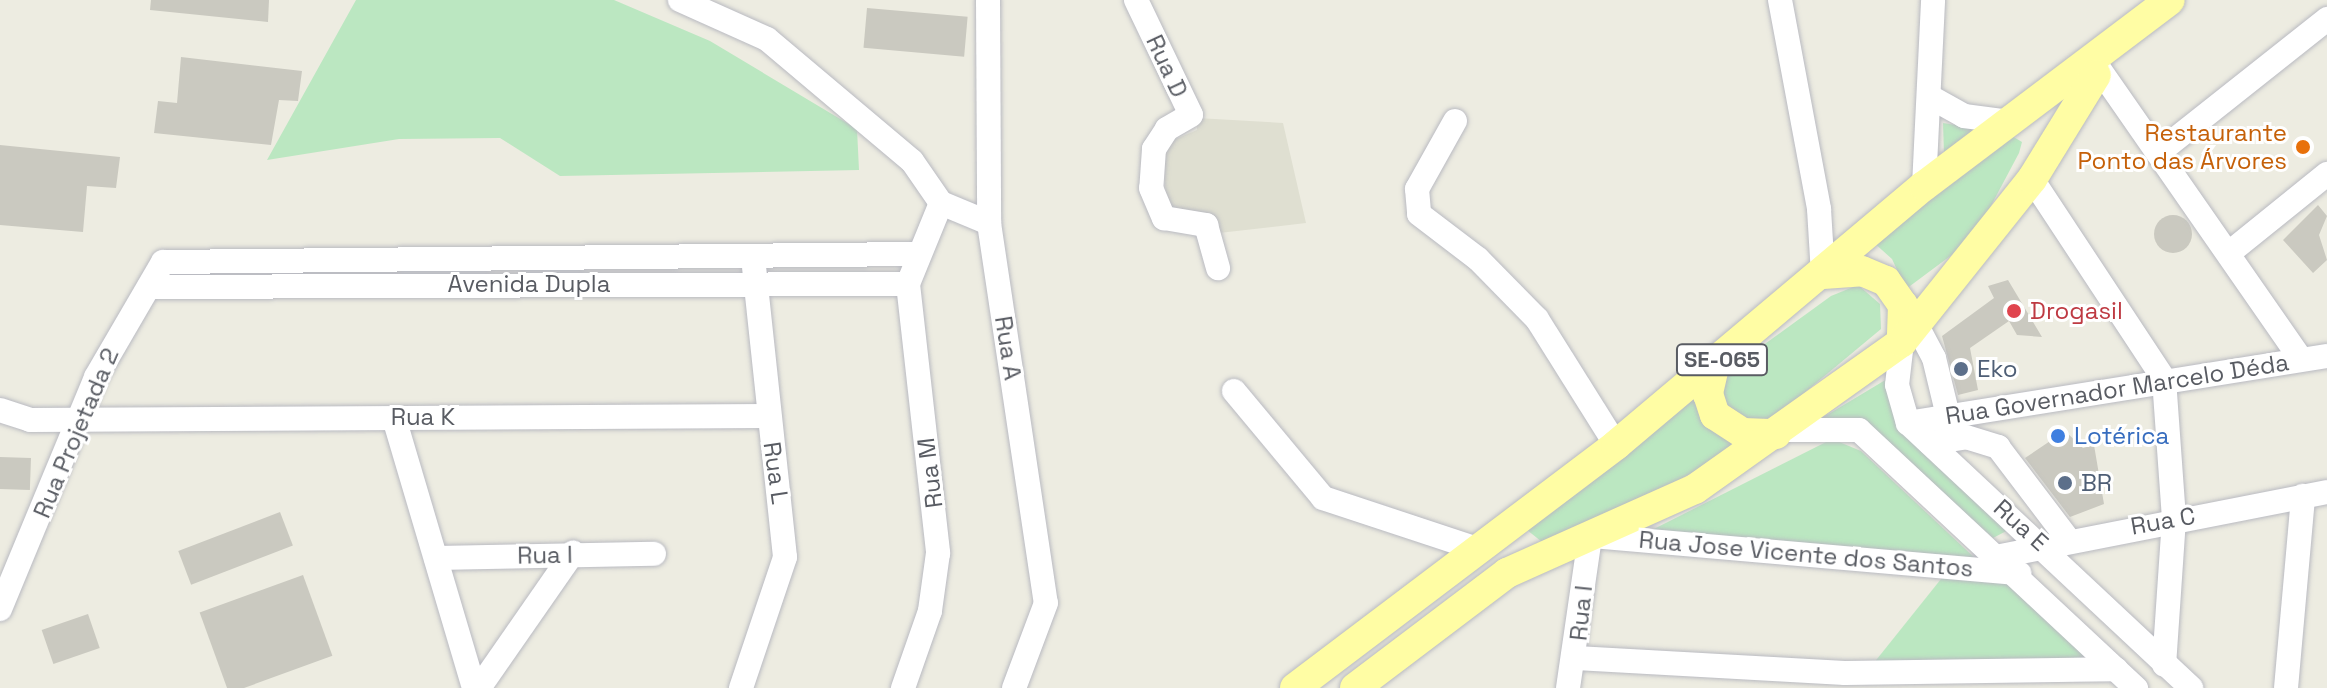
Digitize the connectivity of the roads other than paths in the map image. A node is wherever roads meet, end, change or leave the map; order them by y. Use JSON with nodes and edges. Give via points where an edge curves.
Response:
{"nodes":[{"id":1,"x":680,"y":0,"type":"edge"},
{"id":2,"x":988,"y":0,"type":"edge"},
{"id":3,"x":1136,"y":0,"type":"edge"},
{"id":4,"x":1780,"y":0,"type":"edge"},
{"id":5,"x":1933,"y":0,"type":"edge"},
{"id":6,"x":2170,"y":0,"type":"edge"},
{"id":7,"x":2327,"y":19,"type":"edge"},
{"id":8,"x":2140,"y":24,"type":"junction"},
{"id":9,"x":2100,"y":70,"type":"junction"},
{"id":10,"x":1932,"y":98,"type":"junction"},
{"id":11,"x":1455,"y":121,"type":"dead end"},
{"id":12,"x":2010,"y":122,"type":"junction"},
{"id":13,"x":2158,"y":153,"type":"junction"},
{"id":14,"x":2032,"y":179,"type":"junction"},
{"id":15,"x":1924,"y":186,"type":"junction"},
{"id":16,"x":2322,"y":188,"type":"edge"},
{"id":17,"x":941,"y":203,"type":"junction"},
{"id":18,"x":989,"y":223,"type":"junction"},
{"id":19,"x":1993,"y":229,"type":"junction"},
{"id":20,"x":751,"y":252,"type":"junction"},
{"id":21,"x":2229,"y":253,"type":"junction"},
{"id":22,"x":917,"y":254,"type":"junction"},
{"id":23,"x":163,"y":262,"type":"joint"},
{"id":24,"x":1218,"y":268,"type":"dead end"},
{"id":25,"x":1823,"y":274,"type":"junction"},
{"id":26,"x":756,"y":282,"type":"junction"},
{"id":27,"x":908,"y":284,"type":"junction"},
{"id":28,"x":149,"y":287,"type":"junction"},
{"id":29,"x":1909,"y":334,"type":"junction"},
{"id":30,"x":2327,"y":356,"type":"edge"},
{"id":31,"x":2301,"y":359,"type":"junction"},
{"id":32,"x":1714,"y":367,"type":"junction"},
{"id":33,"x":2164,"y":379,"type":"junction"},
{"id":34,"x":1234,"y":391,"type":"dead end"},
{"id":35,"x":0,"y":410,"type":"edge"},
{"id":36,"x":768,"y":416,"type":"junction"},
{"id":37,"x":1948,"y":416,"type":"junction"},
{"id":38,"x":394,"y":418,"type":"junction"},
{"id":39,"x":78,"y":419,"type":"junction"},
{"id":40,"x":1908,"y":423,"type":"junction"},
{"id":41,"x":1779,"y":432,"type":"junction"},
{"id":42,"x":1930,"y":443,"type":"junction"},
{"id":43,"x":1616,"y":445,"type":"junction"},
{"id":44,"x":2327,"y":492,"type":"edge"},
{"id":45,"x":2303,"y":496,"type":"junction"},
{"id":46,"x":2174,"y":519,"type":"junction"},
{"id":47,"x":1591,"y":536,"type":"junction"},
{"id":48,"x":2067,"y":538,"type":"junction"},
{"id":49,"x":2042,"y":543,"type":"junction"},
{"id":50,"x":1477,"y":549,"type":"junction"},
{"id":51,"x":573,"y":553,"type":"junction"},
{"id":52,"x":654,"y":554,"type":"dead end"},
{"id":53,"x":2001,"y":556,"type":"junction"},
{"id":54,"x":436,"y":558,"type":"junction"},
{"id":55,"x":2019,"y":573,"type":"junction"},
{"id":56,"x":0,"y":609,"type":"edge"},
{"id":57,"x":1576,"y":658,"type":"junction"},
{"id":58,"x":2164,"y":665,"type":"junction"},
{"id":59,"x":2116,"y":669,"type":"junction"},
{"id":60,"x":1703,"y":678,"type":"edge"},
{"id":61,"x":476,"y":688,"type":"edge"},
{"id":62,"x":741,"y":688,"type":"edge"},
{"id":63,"x":903,"y":688,"type":"edge"},
{"id":64,"x":1014,"y":688,"type":"edge"},
{"id":65,"x":1295,"y":688,"type":"edge"},
{"id":66,"x":1355,"y":688,"type":"edge"},
{"id":67,"x":1568,"y":688,"type":"edge"},
{"id":68,"x":2136,"y":688,"type":"edge"},
{"id":69,"x":2191,"y":688,"type":"edge"},
{"id":70,"x":2286,"y":688,"type":"edge"}],
"edges":[{"from":1,"to":17,"type":"street","via":[[767,39],[912,161]]},
{"from":2,"to":18,"type":"street","name":"Rua A"},
{"from":3,"to":24,"type":"street","name":"Rua D","via":[[1191,115],[1167,129],[1154,149],[1151,188],[1164,218],[1206,225]]},
{"from":4,"to":25,"type":"street","via":[[1819,209]]},
{"from":5,"to":10,"type":"street"},
{"from":6,"to":8,"type":"main road","number":"SE-065"},
{"from":7,"to":13,"type":"street"},
{"from":8,"to":9,"type":"main road","number":"SE-065"},
{"from":8,"to":12,"type":"main road","number":"SE-065"},
{"from":9,"to":13,"type":"street"},
{"from":9,"to":14,"type":"main road","number":"SE-065"},
{"from":10,"to":12,"type":"street","via":[[1964,116]]},
{"from":10,"to":15,"type":"street"},
{"from":11,"to":43,"type":"street","via":[[1417,189],[1419,214],[1533,314]]},
{"from":12,"to":15,"type":"main road","number":"SE-065"},
{"from":12,"to":19,"type":"main road","via":[[2037,130]]},
{"from":13,"to":21,"type":"street"},
{"from":14,"to":19,"type":"main road","number":"SE-065"},
{"from":14,"to":33,"type":"street"},
{"from":15,"to":25,"type":"main road","number":"SE-065"},
{"from":16,"to":21,"type":"street"},
{"from":17,"to":18,"type":"street"},
{"from":17,"to":22,"type":"street","name":"Rua M"},
{"from":18,"to":64,"type":"street","name":"Rua A","via":[[1046,603]]},
{"from":19,"to":29,"type":"main road","number":"SE-065"},
{"from":20,"to":22,"type":"street","name":"Avenida Dupla"},
{"from":20,"to":23,"type":"street","name":"Avenida Dupla"},
{"from":20,"to":26,"type":"street","name":"Rua L"},
{"from":21,"to":31,"type":"street"},
{"from":22,"to":27,"type":"street","name":"Rua M"},
{"from":23,"to":28,"type":"street","name":"Rua Projetada 2"},
{"from":25,"to":29,"type":"main road","via":[[1862,271],[1886,281],[1903,305]]},
{"from":25,"to":32,"type":"main road","number":"SE-065"},
{"from":26,"to":27,"type":"street","name":"Avenida Dupla"},
{"from":26,"to":28,"type":"street","name":"Avenida Dupla"},
{"from":26,"to":36,"type":"street","name":"Rua L"},
{"from":27,"to":63,"type":"street","name":"Rua M","via":[[938,553],[930,611]]},
{"from":28,"to":39,"type":"street","name":"Rua Projetada 2"},
{"from":29,"to":37,"type":"street","via":[[1934,358]]},
{"from":29,"to":40,"type":"street","via":[[1897,385]]},
{"from":29,"to":41,"type":"main road","number":"SE-065"},
{"from":30,"to":31,"type":"street","name":"Rua Governador Marcelo Déda"},
{"from":31,"to":33,"type":"street","name":"Rua Governador Marcelo Déda"},
{"from":32,"to":41,"type":"main road","via":[[1708,394],[1715,415],[1743,433]]},
{"from":32,"to":43,"type":"main road","number":"SE-065"},
{"from":33,"to":37,"type":"street","name":"Rua Governador Marcelo Déda"},
{"from":33,"to":46,"type":"street"},
{"from":34,"to":50,"type":"street","via":[[1323,498]]},
{"from":35,"to":39,"type":"street","name":"Rua K","via":[[30,420]]},
{"from":36,"to":38,"type":"street","name":"Rua K"},
{"from":36,"to":62,"type":"street","name":"Rua L","via":[[785,557]]},
{"from":37,"to":40,"type":"street","name":"Rua Governador Marcelo Déda"},
{"from":38,"to":39,"type":"street","name":"Rua K"},
{"from":38,"to":54,"type":"street"},
{"from":39,"to":56,"type":"street","name":"Rua Projetada 2"},
{"from":40,"to":42,"type":"street","name":"Rua E"},
{"from":41,"to":47,"type":"main road","number":"SE-065","via":[[1695,489]]},
{"from":41,"to":53,"type":"street","name":"Rua E","via":[[1859,430]]},
{"from":42,"to":48,"type":"street","via":[[1966,437],[1998,447]]},
{"from":42,"to":49,"type":"street","name":"Rua E"},
{"from":43,"to":50,"type":"main road","number":"SE-065"},
{"from":44,"to":45,"type":"street","name":"Rua C"},
{"from":45,"to":46,"type":"street","name":"Rua C"},
{"from":45,"to":70,"type":"street"},
{"from":46,"to":48,"type":"street","name":"Rua C"},
{"from":46,"to":58,"type":"street"},
{"from":47,"to":55,"type":"street","name":"Rua Jose Vicente dos Santos"},
{"from":47,"to":57,"type":"street","name":"Rua I"},
{"from":47,"to":66,"type":"main road","number":"SE-065","via":[[1507,573]]},
{"from":48,"to":49,"type":"street","name":"Rua C"},
{"from":49,"to":53,"type":"street","name":"Rua C"},
{"from":49,"to":58,"type":"street","name":"Rua E"},
{"from":50,"to":65,"type":"main road","number":"SE-065"},
{"from":51,"to":52,"type":"street","name":"Rua I"},
{"from":51,"to":54,"type":"street","name":"Rua I"},
{"from":51,"to":61,"type":"street"},
{"from":53,"to":55,"type":"street","name":"Rua E"},
{"from":54,"to":61,"type":"street"},
{"from":55,"to":59,"type":"street","name":"Rua E"},
{"from":57,"to":60,"type":"street"},
{"from":57,"to":67,"type":"street","name":"Rua I"},
{"from":58,"to":69,"type":"street","name":"Rua E"},
{"from":59,"to":60,"type":"street"},
{"from":59,"to":68,"type":"street","name":"Rua E"}]}
